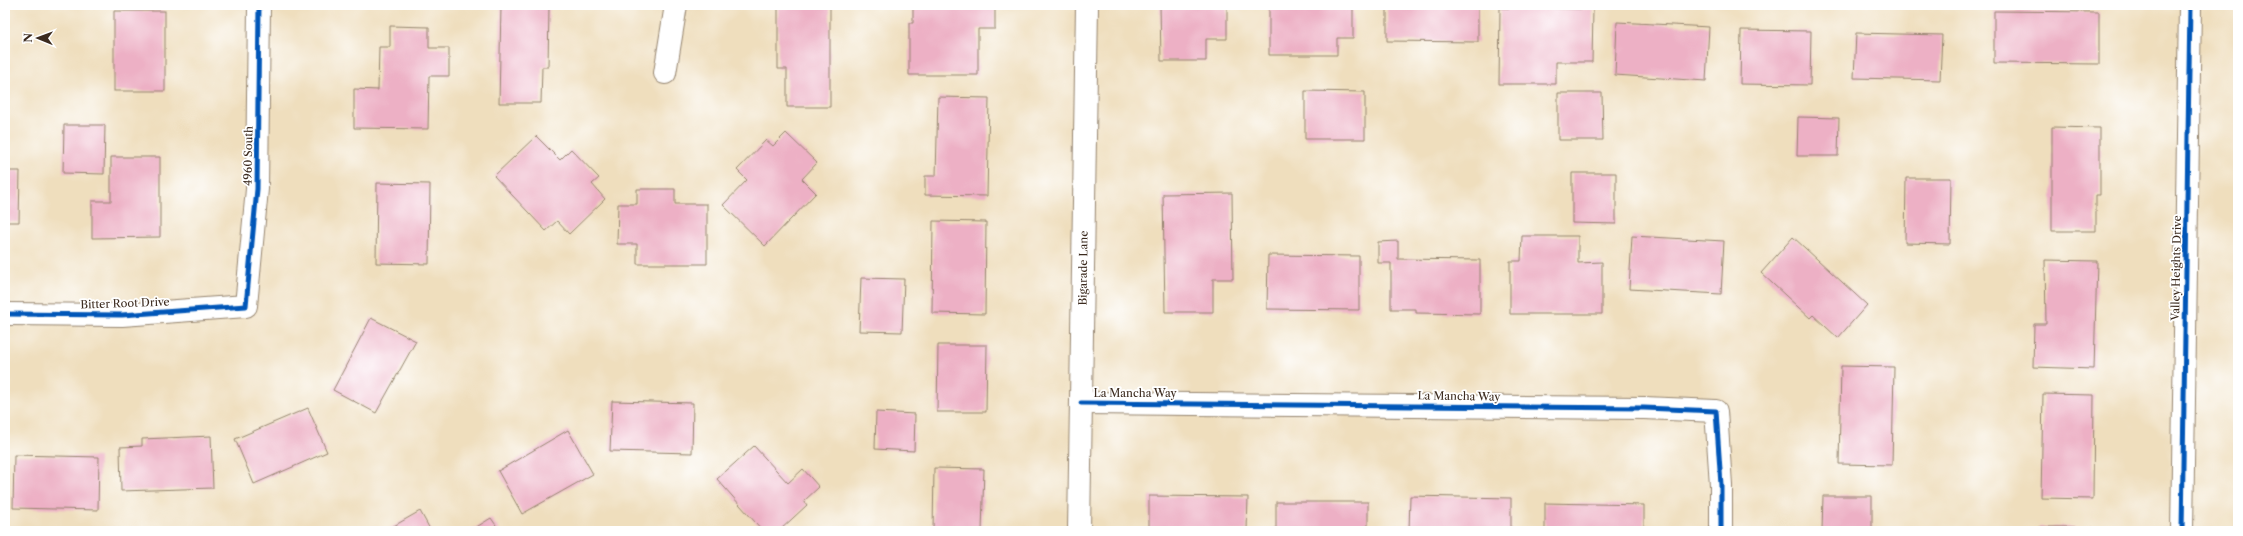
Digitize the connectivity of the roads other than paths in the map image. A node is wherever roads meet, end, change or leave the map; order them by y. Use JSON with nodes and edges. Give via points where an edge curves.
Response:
{"nodes":[{"id":1,"x":259,"y":5,"type":"edge"},
{"id":2,"x":676,"y":5,"type":"edge"},
{"id":3,"x":1086,"y":5,"type":"edge"},
{"id":4,"x":2190,"y":5,"type":"edge"},
{"id":5,"x":664,"y":73,"type":"dead end"},
{"id":6,"x":246,"y":306,"type":"joint"},
{"id":7,"x":5,"y":314,"type":"edge"},
{"id":8,"x":1081,"y":403,"type":"junction"},
{"id":9,"x":1079,"y":531,"type":"edge"},
{"id":10,"x":1721,"y":531,"type":"edge"},
{"id":11,"x":2182,"y":531,"type":"edge"}],
"edges":[{"from":1,"to":6,"type":"street","name":"4960 South","via":[[257,189]]},
{"from":2,"to":5,"type":"street"},
{"from":3,"to":8,"type":"street","name":"Bigarade Lane"},
{"from":4,"to":11,"type":"street","name":"Valley Heights Drive"},
{"from":6,"to":7,"type":"street","name":"Bitter Root Drive","via":[[122,315]]},
{"from":8,"to":9,"type":"street","name":"Bigarade Lane"},
{"from":8,"to":10,"type":"street","name":"La Mancha Way","via":[[1644,408],[1716,411]]}]}
